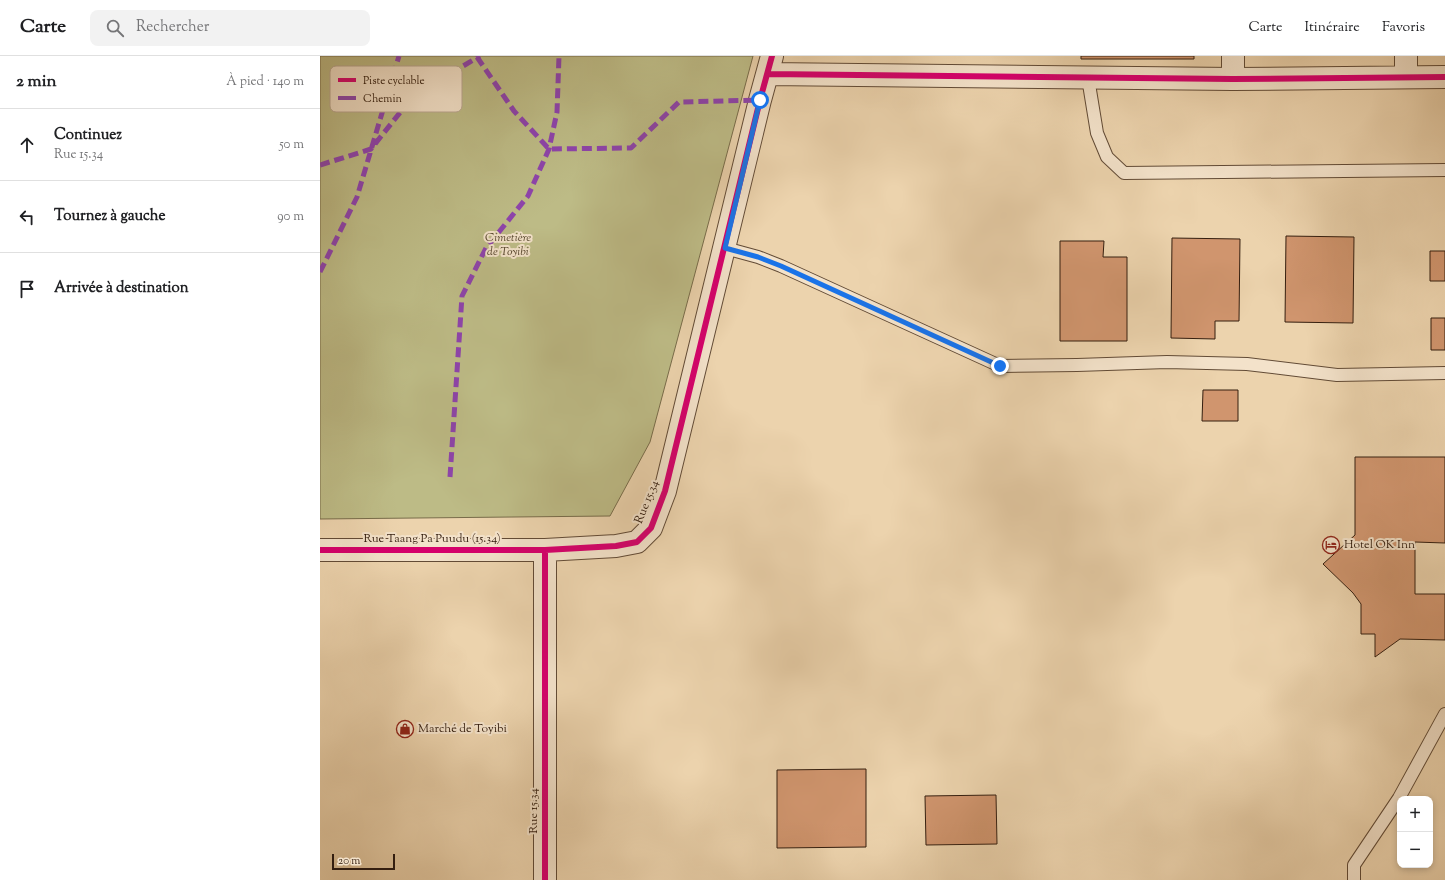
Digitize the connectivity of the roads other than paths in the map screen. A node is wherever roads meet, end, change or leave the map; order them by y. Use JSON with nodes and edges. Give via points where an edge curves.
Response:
{"nodes":[{"id":1,"x":1232,"y":56,"type":"edge"},
{"id":2,"x":770,"y":65,"type":"edge"},
{"id":3,"x":1406,"y":66,"type":"edge"},
{"id":4,"x":1445,"y":77,"type":"edge"},
{"id":5,"x":1088,"y":78,"type":"junction"},
{"id":6,"x":1232,"y":79,"type":"junction"},
{"id":7,"x":1445,"y":170,"type":"edge"},
{"id":8,"x":725,"y":248,"type":"junction"},
{"id":9,"x":1445,"y":374,"type":"edge"},
{"id":10,"x":320,"y":550,"type":"edge"},
{"id":11,"x":545,"y":550,"type":"junction"},
{"id":12,"x":1445,"y":714,"type":"edge"},
{"id":13,"x":545,"y":880,"type":"edge"},
{"id":14,"x":1354,"y":880,"type":"edge"}],
"edges":[{"from":1,"to":6,"type":"street"},
{"from":2,"to":5,"type":"street"},
{"from":2,"to":8,"type":"street","name":"Rue 15.34"},
{"from":3,"to":4,"type":"street"},
{"from":3,"to":6,"type":"street"},
{"from":5,"to":6,"type":"street"},
{"from":5,"to":7,"type":"lane","via":[[1097,133],[1107,157],[1124,172]]},
{"from":8,"to":9,"type":"lane","via":[[781,266],[1000,366],[1167,362],[1247,364],[1337,375]]},
{"from":8,"to":11,"type":"street","name":"Rue 15.34","via":[[665,491],[651,528],[637,542],[616,546]]},
{"from":10,"to":11,"type":"street","name":"Rue Taang Pa Puudu (15.34)"},
{"from":11,"to":13,"type":"street","name":"Rue 15.34"},
{"from":12,"to":14,"type":"lane","via":[[1399,798],[1354,864]]}]}
